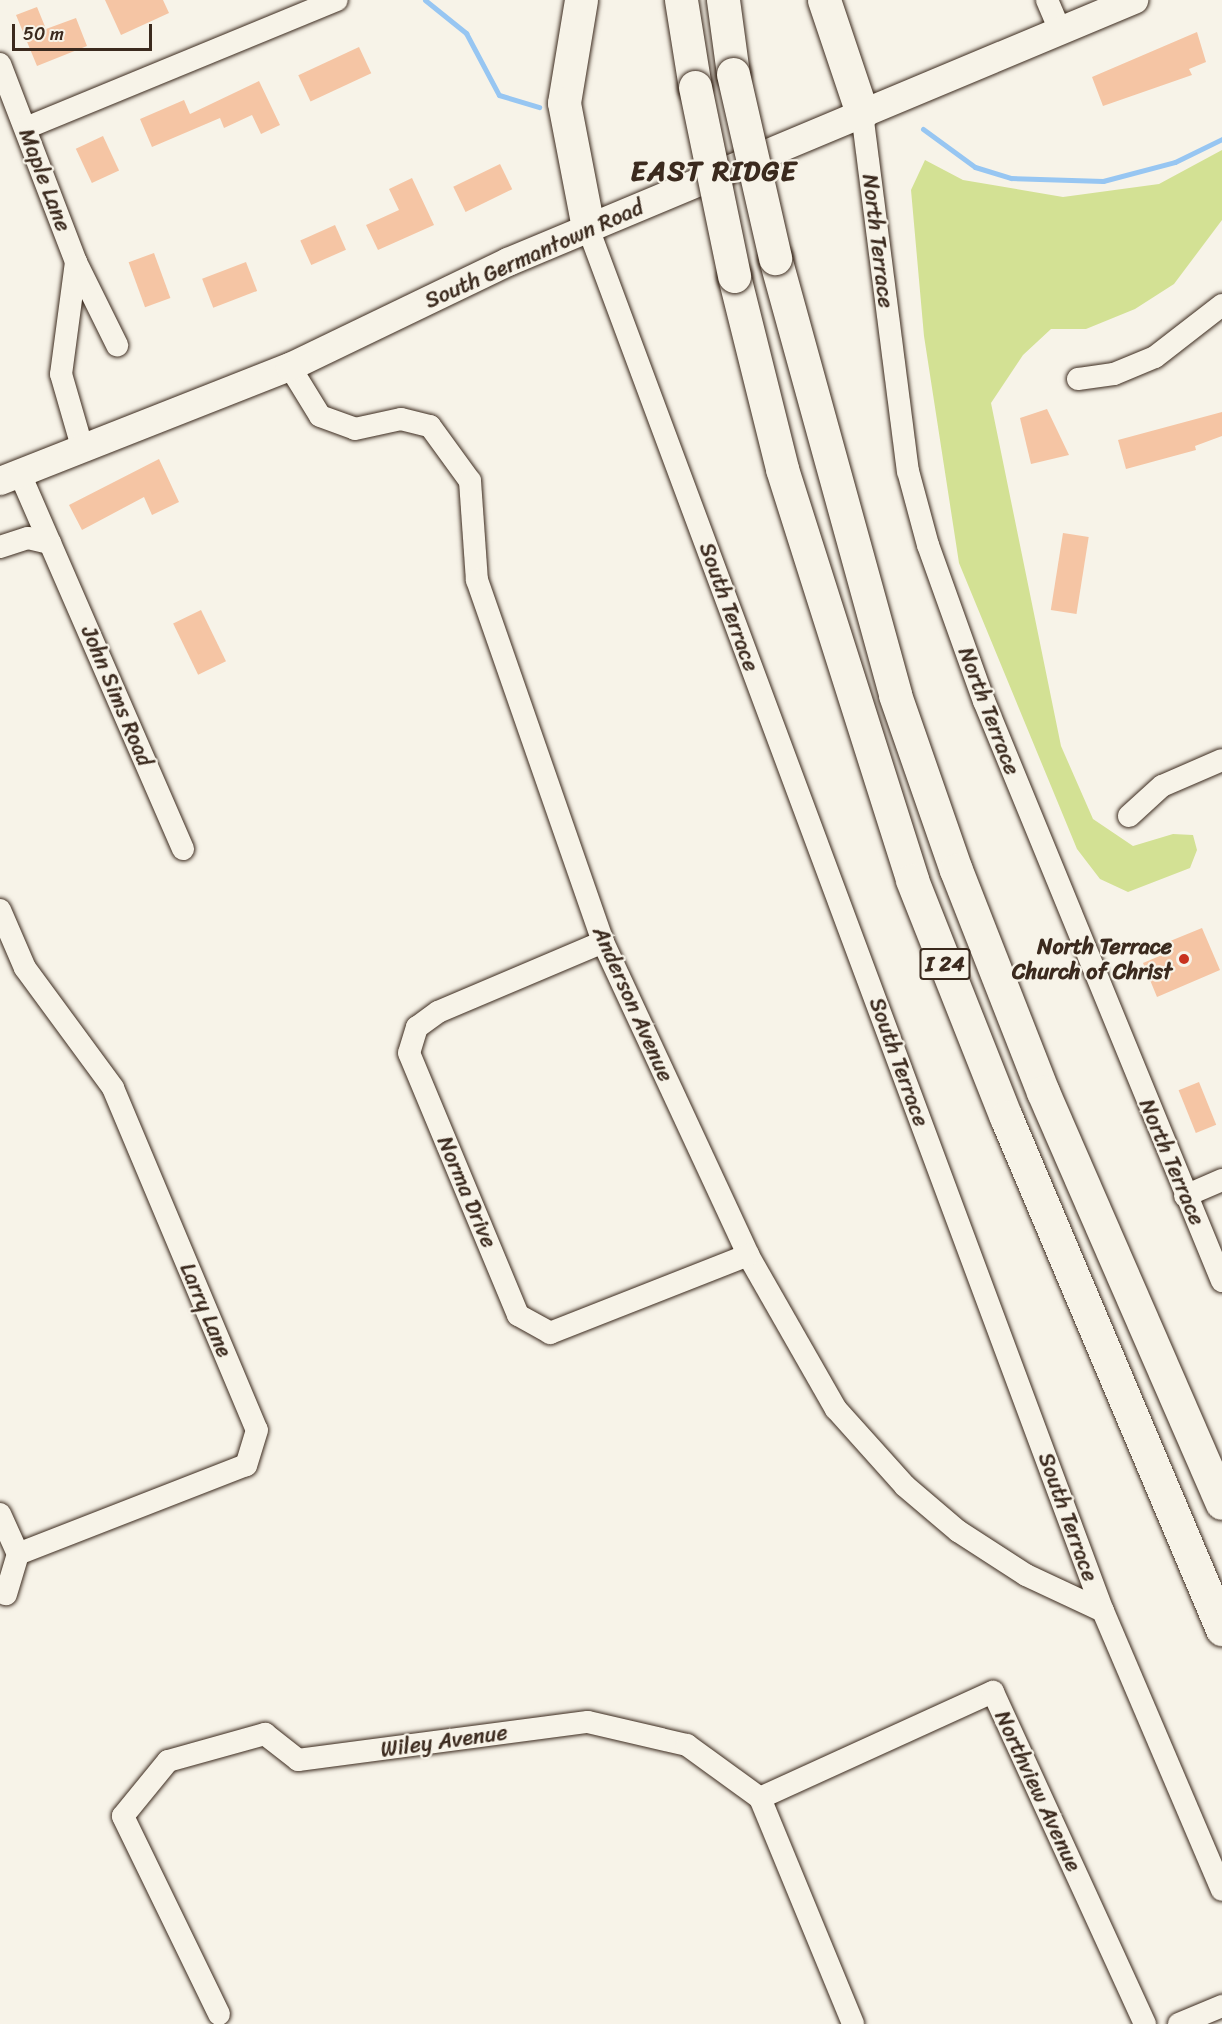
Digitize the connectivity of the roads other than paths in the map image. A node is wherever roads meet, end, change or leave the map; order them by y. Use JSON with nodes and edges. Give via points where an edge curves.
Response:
{"nodes":[{"id":1,"x":337,"y":0,"type":"edge"},
{"id":2,"x":580,"y":0,"type":"edge"},
{"id":3,"x":681,"y":0,"type":"edge"},
{"id":4,"x":723,"y":0,"type":"edge"},
{"id":5,"x":824,"y":0,"type":"edge"},
{"id":6,"x":1047,"y":0,"type":"edge"},
{"id":7,"x":1134,"y":0,"type":"edge"},
{"id":8,"x":1060,"y":31,"type":"junction"},
{"id":9,"x":0,"y":64,"type":"edge"},
{"id":10,"x":862,"y":113,"type":"junction"},
{"id":11,"x":26,"y":128,"type":"junction"},
{"id":12,"x":588,"y":228,"type":"junction"},
{"id":13,"x":76,"y":262,"type":"junction"},
{"id":14,"x":1222,"y":304,"type":"edge"},
{"id":15,"x":117,"y":345,"type":"dead end"},
{"id":16,"x":290,"y":367,"type":"junction"},
{"id":17,"x":1078,"y":379,"type":"dead end"},
{"id":18,"x":83,"y":450,"type":"junction"},
{"id":19,"x":10,"y":477,"type":"edge"},
{"id":20,"x":50,"y":543,"type":"junction"},
{"id":21,"x":0,"y":547,"type":"edge"},
{"id":22,"x":1222,"y":760,"type":"edge"},
{"id":23,"x":1129,"y":816,"type":"dead end"},
{"id":24,"x":183,"y":849,"type":"dead end"},
{"id":25,"x":0,"y":910,"type":"edge"},
{"id":26,"x":603,"y":942,"type":"junction"},
{"id":27,"x":1222,"y":1180,"type":"edge"},
{"id":28,"x":1185,"y":1196,"type":"junction"},
{"id":29,"x":748,"y":1255,"type":"junction"},
{"id":30,"x":1222,"y":1281,"type":"edge"},
{"id":31,"x":1222,"y":1503,"type":"edge"},
{"id":32,"x":0,"y":1514,"type":"edge"},
{"id":33,"x":18,"y":1554,"type":"junction"},
{"id":34,"x":6,"y":1594,"type":"dead end"},
{"id":35,"x":1103,"y":1611,"type":"junction"},
{"id":36,"x":1222,"y":1629,"type":"edge"},
{"id":37,"x":760,"y":1798,"type":"junction"},
{"id":38,"x":1222,"y":1890,"type":"edge"},
{"id":39,"x":1222,"y":2006,"type":"edge"},
{"id":40,"x":219,"y":2014,"type":"dead end"},
{"id":41,"x":853,"y":2024,"type":"edge"},
{"id":42,"x":1145,"y":2024,"type":"edge"},
{"id":43,"x":1179,"y":2024,"type":"edge"}],
"edges":[{"from":1,"to":11,"type":"street"},
{"from":2,"to":12,"type":"highway","via":[[564,103]]},
{"from":3,"to":36,"type":"highway","number":"I 24","bridge":true,"via":[[734,276],[782,469],[912,880],[1006,1117]]},
{"from":4,"to":31,"type":"highway","number":"I 24","bridge":true,"via":[[733,74],[775,258],[895,695],[956,870],[1043,1092]]},
{"from":5,"to":10,"type":"highway"},
{"from":6,"to":8,"type":"street"},
{"from":7,"to":8,"type":"main road","name":"South Germantown Road"},
{"from":8,"to":10,"type":"main road","name":"South Germantown Road"},
{"from":9,"to":11,"type":"street","name":"Maple Lane"},
{"from":10,"to":12,"type":"main road","name":"South Germantown Road"},
{"from":10,"to":28,"type":"street","name":"North Terrace","via":[[908,471],[928,545],[984,701]]},
{"from":11,"to":13,"type":"street","name":"Maple Lane"},
{"from":12,"to":16,"type":"main road","name":"South Germantown Road"},
{"from":12,"to":35,"type":"street","name":"South Terrace"},
{"from":13,"to":15,"type":"street","name":"Maple Lane"},
{"from":13,"to":18,"type":"street","name":"Maple Lane","via":[[61,374]]},
{"from":14,"to":17,"type":"street","via":[[1155,357],[1114,374]]},
{"from":16,"to":18,"type":"main road","name":"South Germantown Road"},
{"from":16,"to":26,"type":"street","name":"Anderson Avenue","via":[[320,416],[355,429],[401,419],[430,426],[470,481],[477,580]]},
{"from":18,"to":19,"type":"main road","name":"South Germantown Road"},
{"from":19,"to":20,"type":"street","name":"John Sims Road"},
{"from":20,"to":21,"type":"street","via":[[28,538]]},
{"from":20,"to":24,"type":"street","name":"John Sims Road"},
{"from":22,"to":23,"type":"street","via":[[1162,786]]},
{"from":25,"to":33,"type":"street","name":"Larry Lane","via":[[25,968],[113,1088],[257,1430],[246,1465]]},
{"from":26,"to":29,"type":"street","name":"Anderson Avenue"},
{"from":26,"to":29,"type":"street","name":"Norma Drive","via":[[438,1012],[417,1027],[408,1053],[518,1315],[550,1333]]},
{"from":27,"to":28,"type":"street"},
{"from":28,"to":30,"type":"street","name":"North Terrace"},
{"from":29,"to":35,"type":"street","name":"Anderson Avenue","via":[[836,1409],[905,1486],[958,1531],[1026,1575]]},
{"from":32,"to":33,"type":"street"},
{"from":33,"to":34,"type":"street"},
{"from":35,"to":38,"type":"street","name":"South Terrace"},
{"from":37,"to":40,"type":"street","name":"Wiley Avenue","via":[[687,1745],[588,1722],[298,1760],[266,1734],[168,1761],[123,1816]]},
{"from":37,"to":41,"type":"street"},
{"from":37,"to":42,"type":"street","name":"Northview Avenue","via":[[993,1692]]},
{"from":39,"to":43,"type":"street"}]}
